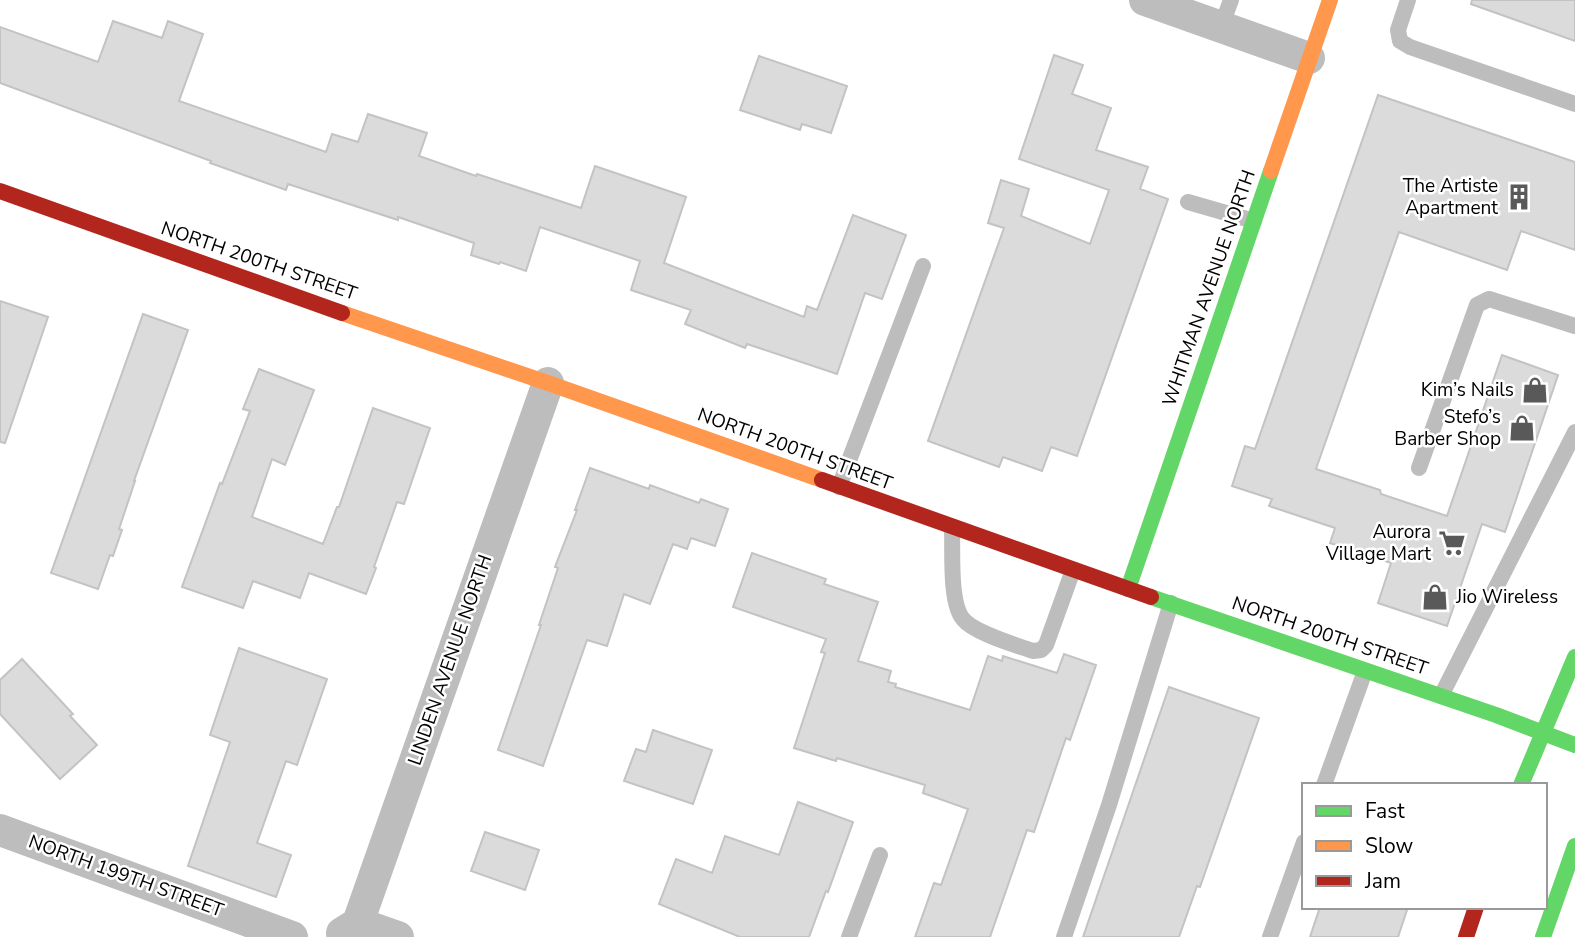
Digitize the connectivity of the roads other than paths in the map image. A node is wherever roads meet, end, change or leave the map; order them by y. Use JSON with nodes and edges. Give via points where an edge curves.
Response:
{"nodes":[{"id":1,"x":1145,"y":0,"type":"edge"},
{"id":2,"x":1330,"y":0,"type":"edge"},
{"id":3,"x":1408,"y":0,"type":"edge"},
{"id":4,"x":1226,"y":14,"type":"edge"},
{"id":5,"x":1309,"y":58,"type":"junction"},
{"id":6,"x":1575,"y":104,"type":"edge"},
{"id":7,"x":0,"y":191,"type":"edge"},
{"id":8,"x":1188,"y":202,"type":"dead end"},
{"id":9,"x":1254,"y":221,"type":"junction"},
{"id":10,"x":923,"y":267,"type":"dead end"},
{"id":11,"x":1575,"y":326,"type":"edge"},
{"id":12,"x":548,"y":383,"type":"junction"},
{"id":13,"x":1575,"y":432,"type":"edge"},
{"id":14,"x":1419,"y":468,"type":"dead end"},
{"id":15,"x":839,"y":487,"type":"junction"},
{"id":16,"x":953,"y":527,"type":"junction"},
{"id":17,"x":1073,"y":570,"type":"junction"},
{"id":18,"x":1128,"y":589,"type":"junction"},
{"id":19,"x":1171,"y":603,"type":"junction"},
{"id":20,"x":1575,"y":657,"type":"edge"},
{"id":21,"x":1364,"y":671,"type":"junction"},
{"id":22,"x":1441,"y":696,"type":"junction"},
{"id":23,"x":1544,"y":733,"type":"junction"},
{"id":24,"x":1575,"y":746,"type":"edge"},
{"id":25,"x":1325,"y":783,"type":"edge"},
{"id":26,"x":1522,"y":783,"type":"edge"},
{"id":27,"x":0,"y":830,"type":"edge"},
{"id":28,"x":1575,"y":846,"type":"edge"},
{"id":29,"x":1302,"y":848,"type":"edge"},
{"id":30,"x":880,"y":855,"type":"dead end"},
{"id":31,"x":1475,"y":909,"type":"edge"},
{"id":32,"x":349,"y":932,"type":"edge"},
{"id":33,"x":292,"y":937,"type":"edge"},
{"id":34,"x":398,"y":937,"type":"edge"},
{"id":35,"x":849,"y":937,"type":"edge"},
{"id":36,"x":1064,"y":937,"type":"edge"},
{"id":37,"x":1270,"y":937,"type":"edge"},
{"id":38,"x":1466,"y":937,"type":"edge"},
{"id":39,"x":1543,"y":937,"type":"edge"}],
"edges":[{"from":1,"to":4,"type":"street"},
{"from":2,"to":5,"type":"main road","name":"WHITMAN AVENUE NORTH"},
{"from":3,"to":6,"type":"lane","via":[[1399,41]]},
{"from":4,"to":5,"type":"street"},
{"from":5,"to":9,"type":"main road","name":"WHITMAN AVENUE NORTH"},
{"from":7,"to":12,"type":"main road","name":"NORTH 200TH STREET"},
{"from":8,"to":9,"type":"lane"},
{"from":9,"to":18,"type":"main road","name":"WHITMAN AVENUE NORTH"},
{"from":10,"to":15,"type":"lane"},
{"from":11,"to":14,"type":"lane","via":[[1489,299],[1477,304]]},
{"from":12,"to":15,"type":"main road","name":"NORTH 200TH STREET"},
{"from":12,"to":32,"type":"street","name":"LINDEN AVENUE NORTH"},
{"from":13,"to":22,"type":"lane"},
{"from":15,"to":16,"type":"main road","name":"NORTH 200TH STREET"},
{"from":16,"to":17,"type":"main road","name":"NORTH 200TH STREET"},
{"from":16,"to":17,"type":"lane","via":[[954,592],[964,620],[1033,651],[1046,645]]},
{"from":17,"to":18,"type":"main road","name":"NORTH 200TH STREET"},
{"from":18,"to":19,"type":"main road","name":"NORTH 200TH STREET"},
{"from":19,"to":21,"type":"main road","name":"NORTH 200TH STREET"},
{"from":19,"to":36,"type":"lane"},
{"from":20,"to":23,"type":"main road"},
{"from":21,"to":22,"type":"main road","name":"NORTH 200TH STREET"},
{"from":21,"to":25,"type":"lane"},
{"from":22,"to":23,"type":"main road","name":"NORTH 200TH STREET"},
{"from":23,"to":24,"type":"main road","name":"NORTH 200TH STREET"},
{"from":23,"to":26,"type":"main road"},
{"from":27,"to":33,"type":"street","name":"NORTH 199TH STREET"},
{"from":28,"to":39,"type":"main road"},
{"from":29,"to":37,"type":"lane"},
{"from":30,"to":35,"type":"lane"},
{"from":31,"to":38,"type":"main road"},
{"from":32,"to":34,"type":"street"}]}
